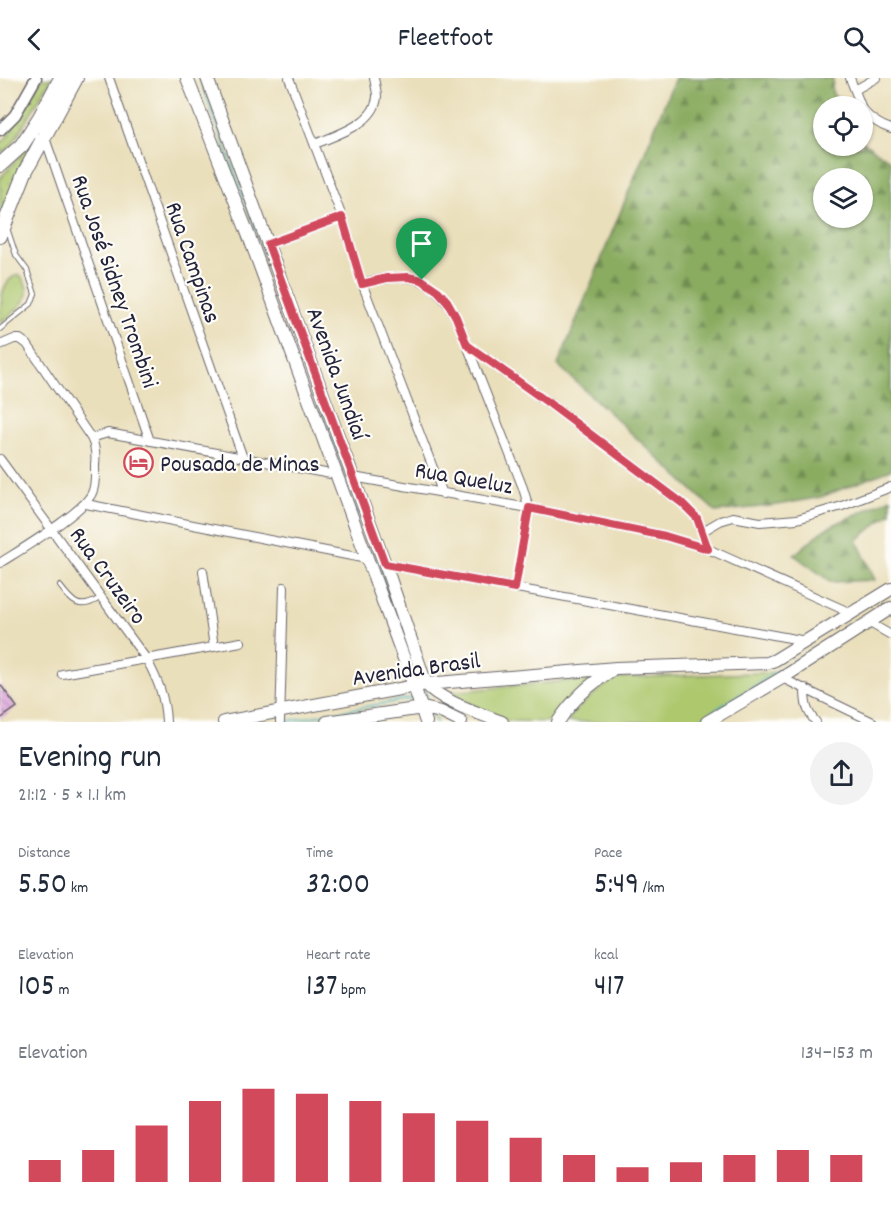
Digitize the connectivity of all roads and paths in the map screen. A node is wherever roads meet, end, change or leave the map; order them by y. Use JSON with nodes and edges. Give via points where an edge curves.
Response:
{"nodes":[{"id":1,"x":36,"y":78,"type":"edge"},
{"id":2,"x":61,"y":78,"type":"edge"},
{"id":3,"x":76,"y":78,"type":"edge"},
{"id":4,"x":109,"y":78,"type":"edge"},
{"id":5,"x":187,"y":78,"type":"edge"},
{"id":6,"x":207,"y":78,"type":"edge"},
{"id":7,"x":289,"y":78,"type":"edge"},
{"id":8,"x":374,"y":78,"type":"edge"},
{"id":9,"x":850,"y":78,"type":"edge"},
{"id":10,"x":876,"y":78,"type":"edge"},
{"id":11,"x":855,"y":90,"type":"junction"},
{"id":12,"x":857,"y":96,"type":"edge"},
{"id":13,"x":873,"y":120,"type":"edge"},
{"id":14,"x":891,"y":129,"type":"edge"},
{"id":15,"x":0,"y":130,"type":"edge"},
{"id":16,"x":44,"y":135,"type":"junction"},
{"id":17,"x":315,"y":144,"type":"junction"},
{"id":18,"x":0,"y":165,"type":"edge"},
{"id":19,"x":342,"y":217,"type":"junction"},
{"id":20,"x":2,"y":229,"type":"edge"},
{"id":21,"x":268,"y":244,"type":"junction"},
{"id":22,"x":362,"y":284,"type":"junction"},
{"id":23,"x":0,"y":329,"type":"edge"},
{"id":24,"x":0,"y":345,"type":"edge"},
{"id":25,"x":467,"y":345,"type":"junction"},
{"id":26,"x":91,"y":438,"type":"junction"},
{"id":27,"x":150,"y":441,"type":"junction"},
{"id":28,"x":243,"y":458,"type":"junction"},
{"id":29,"x":0,"y":459,"type":"edge"},
{"id":30,"x":336,"y":474,"type":"junction"},
{"id":31,"x":353,"y":477,"type":"junction"},
{"id":32,"x":891,"y":486,"type":"edge"},
{"id":33,"x":443,"y":494,"type":"junction"},
{"id":34,"x":86,"y":504,"type":"junction"},
{"id":35,"x":529,"y":508,"type":"junction"},
{"id":36,"x":51,"y":529,"type":"junction"},
{"id":37,"x":702,"y":531,"type":"junction"},
{"id":38,"x":708,"y":549,"type":"junction"},
{"id":39,"x":367,"y":559,"type":"junction"},
{"id":40,"x":0,"y":563,"type":"edge"},
{"id":41,"x":385,"y":564,"type":"junction"},
{"id":42,"x":203,"y":570,"type":"dead end"},
{"id":43,"x":60,"y":586,"type":"dead end"},
{"id":44,"x":284,"y":587,"type":"dead end"},
{"id":45,"x":515,"y":588,"type":"junction"},
{"id":46,"x":891,"y":589,"type":"edge"},
{"id":47,"x":101,"y":597,"type":"junction"},
{"id":48,"x":891,"y":608,"type":"edge"},
{"id":49,"x":851,"y":613,"type":"junction"},
{"id":50,"x":868,"y":622,"type":"junction"},
{"id":51,"x":891,"y":634,"type":"edge"},
{"id":52,"x":806,"y":641,"type":"junction"},
{"id":53,"x":241,"y":642,"type":"dead end"},
{"id":54,"x":214,"y":647,"type":"junction"},
{"id":55,"x":147,"y":660,"type":"junction"},
{"id":56,"x":616,"y":668,"type":"junction"},
{"id":57,"x":62,"y":674,"type":"dead end"},
{"id":58,"x":782,"y":678,"type":"junction"},
{"id":59,"x":805,"y":688,"type":"junction"},
{"id":60,"x":423,"y":696,"type":"junction"},
{"id":61,"x":280,"y":717,"type":"edge"},
{"id":62,"x":166,"y":722,"type":"edge"},
{"id":63,"x":224,"y":722,"type":"edge"},
{"id":64,"x":327,"y":722,"type":"edge"},
{"id":65,"x":426,"y":722,"type":"edge"},
{"id":66,"x":460,"y":722,"type":"edge"},
{"id":67,"x":502,"y":722,"type":"edge"},
{"id":68,"x":558,"y":722,"type":"edge"},
{"id":69,"x":707,"y":722,"type":"edge"},
{"id":70,"x":816,"y":722,"type":"edge"},
{"id":71,"x":873,"y":722,"type":"edge"}],
"edges":[{"from":1,"to":15,"type":"street","via":[[15,115]]},
{"from":2,"to":18,"type":"main road","via":[[22,144]]},
{"from":3,"to":16,"type":"main road"},
{"from":4,"to":28,"type":"street","name":"Rua Campinas"},
{"from":5,"to":30,"type":"main road","name":"Avenida Jundiaí"},
{"from":6,"to":21,"type":"main road","name":"Avenida Jundiaí"},
{"from":7,"to":17,"type":"street"},
{"from":8,"to":17,"type":"street","via":[[377,98],[370,114],[353,128]]},
{"from":9,"to":11,"type":"street"},
{"from":10,"to":11,"type":"street"},
{"from":11,"to":12,"type":"street"},
{"from":13,"to":14,"type":"street"},
{"from":16,"to":20,"type":"main road"},
{"from":16,"to":27,"type":"street","name":"Rua José Sidney Trombini"},
{"from":17,"to":19,"type":"street"},
{"from":19,"to":21,"type":"street"},
{"from":19,"to":22,"type":"street"},
{"from":20,"to":23,"type":"lane","via":[[27,270],[35,294],[31,304]]},
{"from":21,"to":31,"type":"main road","name":"Avenida Jundiaí"},
{"from":22,"to":25,"type":"street","via":[[387,278],[422,280],[447,301]]},
{"from":22,"to":33,"type":"street"},
{"from":24,"to":26,"type":"street","via":[[14,339],[27,344]]},
{"from":25,"to":35,"type":"street"},
{"from":25,"to":37,"type":"street","via":[[682,503],[697,518]]},
{"from":26,"to":27,"type":"street","via":[[108,434]]},
{"from":26,"to":34,"type":"street","via":[[96,454],[94,487]]},
{"from":27,"to":28,"type":"street"},
{"from":28,"to":30,"type":"street"},
{"from":29,"to":36,"type":"street","name":"Rua Cruzeiro"},
{"from":30,"to":39,"type":"main road","name":"Avenida Jundiaí"},
{"from":31,"to":33,"type":"street","name":"Rua Queluz"},
{"from":31,"to":41,"type":"main road","name":"Avenida Jundiaí"},
{"from":32,"to":37,"type":"street","via":[[797,519],[760,522],[733,517]]},
{"from":33,"to":35,"type":"street","name":"Rua Queluz"},
{"from":34,"to":36,"type":"street"},
{"from":34,"to":39,"type":"street"},
{"from":35,"to":38,"type":"street","name":"Rua Queluz","via":[[665,536]]},
{"from":35,"to":45,"type":"lane"},
{"from":36,"to":40,"type":"street"},
{"from":36,"to":47,"type":"street","name":"Rua Cruzeiro"},
{"from":37,"to":38,"type":"street"},
{"from":38,"to":49,"type":"street","name":"Rua Queluz"},
{"from":39,"to":60,"type":"main road","name":"Avenida Jundiaí"},
{"from":41,"to":45,"type":"street"},
{"from":41,"to":60,"type":"main road","name":"Avenida Jundiaí"},
{"from":42,"to":54,"type":"street"},
{"from":43,"to":47,"type":"lane","via":[[72,602],[80,605]]},
{"from":44,"to":61,"type":"street"},
{"from":45,"to":52,"type":"street"},
{"from":46,"to":49,"type":"main road","name":"Avenida Brasil"},
{"from":47,"to":55,"type":"street","name":"Rua Cruzeiro"},
{"from":48,"to":50,"type":"main road"},
{"from":49,"to":52,"type":"main road","name":"Avenida Brasil"},
{"from":50,"to":51,"type":"street"},
{"from":50,"to":58,"type":"main road"},
{"from":52,"to":56,"type":"main road","name":"Avenida Brasil","via":[[775,660],[759,664]]},
{"from":53,"to":54,"type":"street"},
{"from":54,"to":55,"type":"street"},
{"from":55,"to":57,"type":"street"},
{"from":55,"to":62,"type":"street","name":"Rua Cruzeiro","via":[[159,684]]},
{"from":56,"to":60,"type":"main road","name":"Avenida Brasil"},
{"from":56,"to":68,"type":"main road","via":[[592,682]]},
{"from":58,"to":59,"type":"street"},
{"from":58,"to":69,"type":"main road"},
{"from":59,"to":70,"type":"street","via":[[806,708]]},
{"from":59,"to":71,"type":"street"},
{"from":60,"to":61,"type":"main road","name":"Avenida Brasil"},
{"from":60,"to":64,"type":"main road","name":"Avenida Brasil"},
{"from":60,"to":65,"type":"main road"},
{"from":60,"to":66,"type":"main road"},
{"from":60,"to":67,"type":"main road","via":[[435,692]]},
{"from":61,"to":63,"type":"main road","name":"Avenida Brasil"}]}
